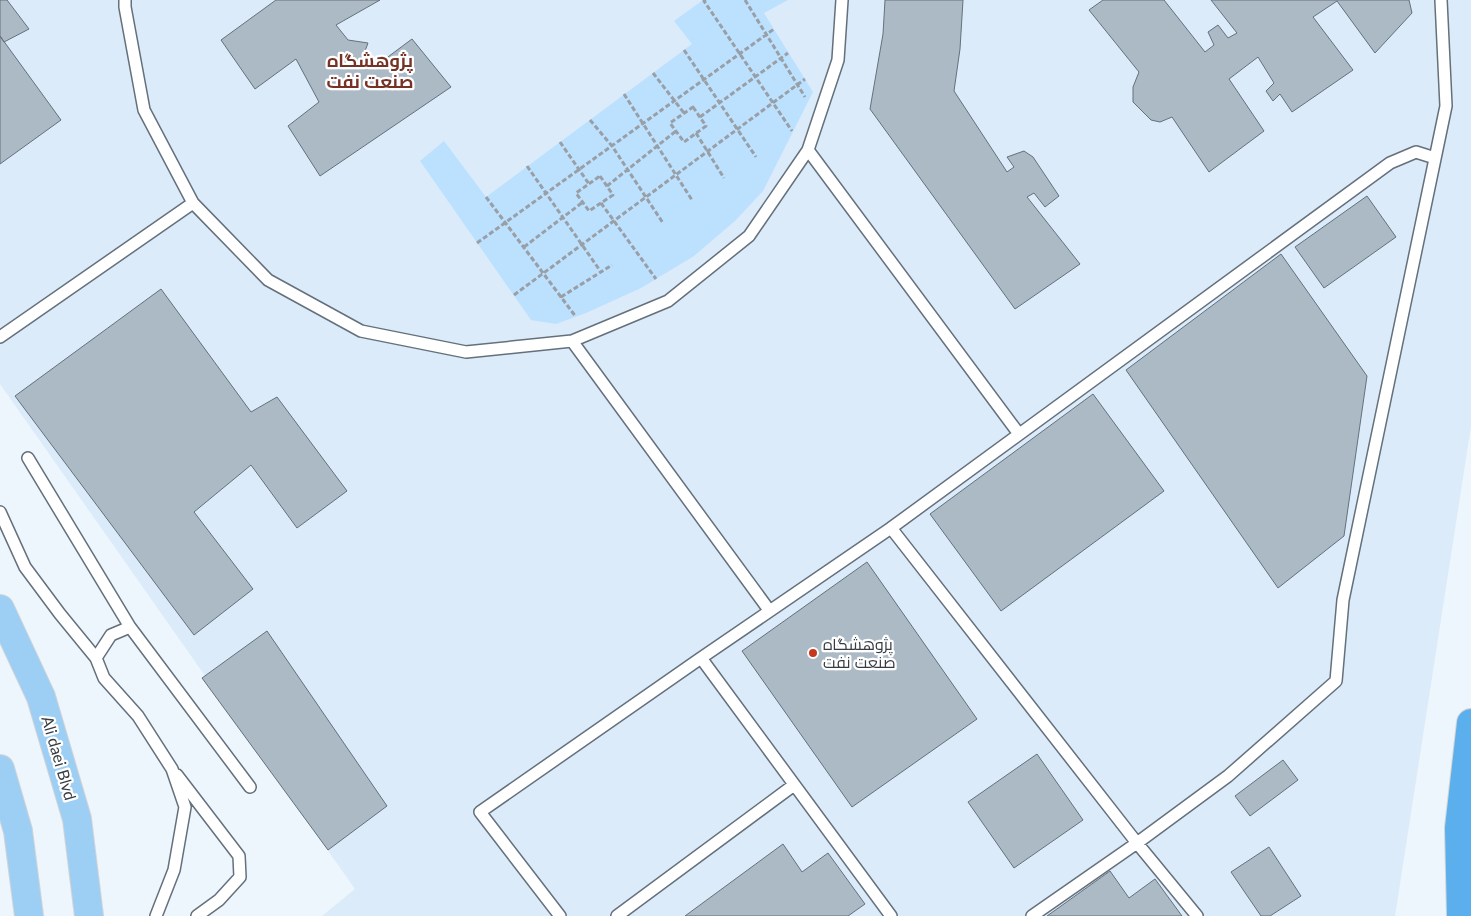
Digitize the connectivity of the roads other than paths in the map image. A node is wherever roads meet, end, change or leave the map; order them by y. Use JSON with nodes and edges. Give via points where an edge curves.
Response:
{"nodes":[{"id":1,"x":125,"y":0,"type":"edge"},
{"id":2,"x":842,"y":0,"type":"edge"},
{"id":3,"x":1441,"y":0,"type":"edge"},
{"id":4,"x":808,"y":150,"type":"junction"},
{"id":5,"x":1435,"y":158,"type":"junction"},
{"id":6,"x":193,"y":203,"type":"junction"},
{"id":7,"x":0,"y":337,"type":"edge"},
{"id":8,"x":572,"y":341,"type":"junction"},
{"id":9,"x":1019,"y":434,"type":"junction"},
{"id":10,"x":28,"y":458,"type":"dead end"},
{"id":11,"x":0,"y":512,"type":"edge"},
{"id":12,"x":890,"y":528,"type":"junction"},
{"id":13,"x":0,"y":609,"type":"edge"},
{"id":14,"x":769,"y":610,"type":"junction"},
{"id":15,"x":130,"y":627,"type":"junction"},
{"id":16,"x":96,"y":658,"type":"junction"},
{"id":17,"x":701,"y":658,"type":"junction"},
{"id":18,"x":1471,"y":723,"type":"edge"},
{"id":19,"x":172,"y":768,"type":"junction"},
{"id":20,"x":0,"y":769,"type":"edge"},
{"id":21,"x":794,"y":785,"type":"junction"},
{"id":22,"x":250,"y":787,"type":"dead end"},
{"id":23,"x":1137,"y":843,"type":"junction"},
{"id":24,"x":29,"y":916,"type":"edge"},
{"id":25,"x":89,"y":916,"type":"edge"},
{"id":26,"x":156,"y":916,"type":"edge"},
{"id":27,"x":197,"y":916,"type":"edge"},
{"id":28,"x":560,"y":916,"type":"edge"},
{"id":29,"x":616,"y":916,"type":"edge"},
{"id":30,"x":891,"y":916,"type":"edge"},
{"id":31,"x":1032,"y":916,"type":"edge"},
{"id":32,"x":1197,"y":916,"type":"edge"},
{"id":33,"x":1461,"y":916,"type":"edge"}],
"edges":[{"from":1,"to":6,"type":"lane","via":[[144,110]]},
{"from":2,"to":4,"type":"lane","via":[[838,60]]},
{"from":3,"to":5,"type":"lane","via":[[1446,106]]},
{"from":4,"to":8,"type":"lane","via":[[749,236],[698,278],[668,302]]},
{"from":4,"to":9,"type":"lane"},
{"from":5,"to":9,"type":"lane","via":[[1416,152],[1390,163]]},
{"from":5,"to":23,"type":"lane","via":[[1343,600],[1336,681],[1228,776]]},
{"from":6,"to":7,"type":"lane"},
{"from":6,"to":8,"type":"lane","via":[[268,280],[361,330],[466,352]]},
{"from":8,"to":14,"type":"lane"},
{"from":9,"to":12,"type":"lane"},
{"from":10,"to":15,"type":"lane"},
{"from":11,"to":16,"type":"lane","via":[[25,566]]},
{"from":12,"to":14,"type":"lane"},
{"from":12,"to":23,"type":"lane"},
{"from":13,"to":25,"type":"main road","name":"Ali daei Blvd","via":[[41,697],[77,819]]},
{"from":14,"to":17,"type":"lane"},
{"from":15,"to":16,"type":"lane","via":[[111,636]]},
{"from":15,"to":22,"type":"lane"},
{"from":16,"to":19,"type":"lane","via":[[104,678],[138,716]]},
{"from":17,"to":21,"type":"lane"},
{"from":17,"to":28,"type":"lane","via":[[480,812]]},
{"from":18,"to":33,"type":"highway","via":[[1459,828]]},
{"from":19,"to":26,"type":"lane","via":[[184,807],[174,870]]},
{"from":19,"to":27,"type":"lane","via":[[240,856],[240,876],[219,900]]},
{"from":20,"to":24,"type":"main road","via":[[18,832]]},
{"from":21,"to":29,"type":"lane"},
{"from":21,"to":30,"type":"lane"},
{"from":23,"to":31,"type":"lane"},
{"from":23,"to":32,"type":"lane"}]}
